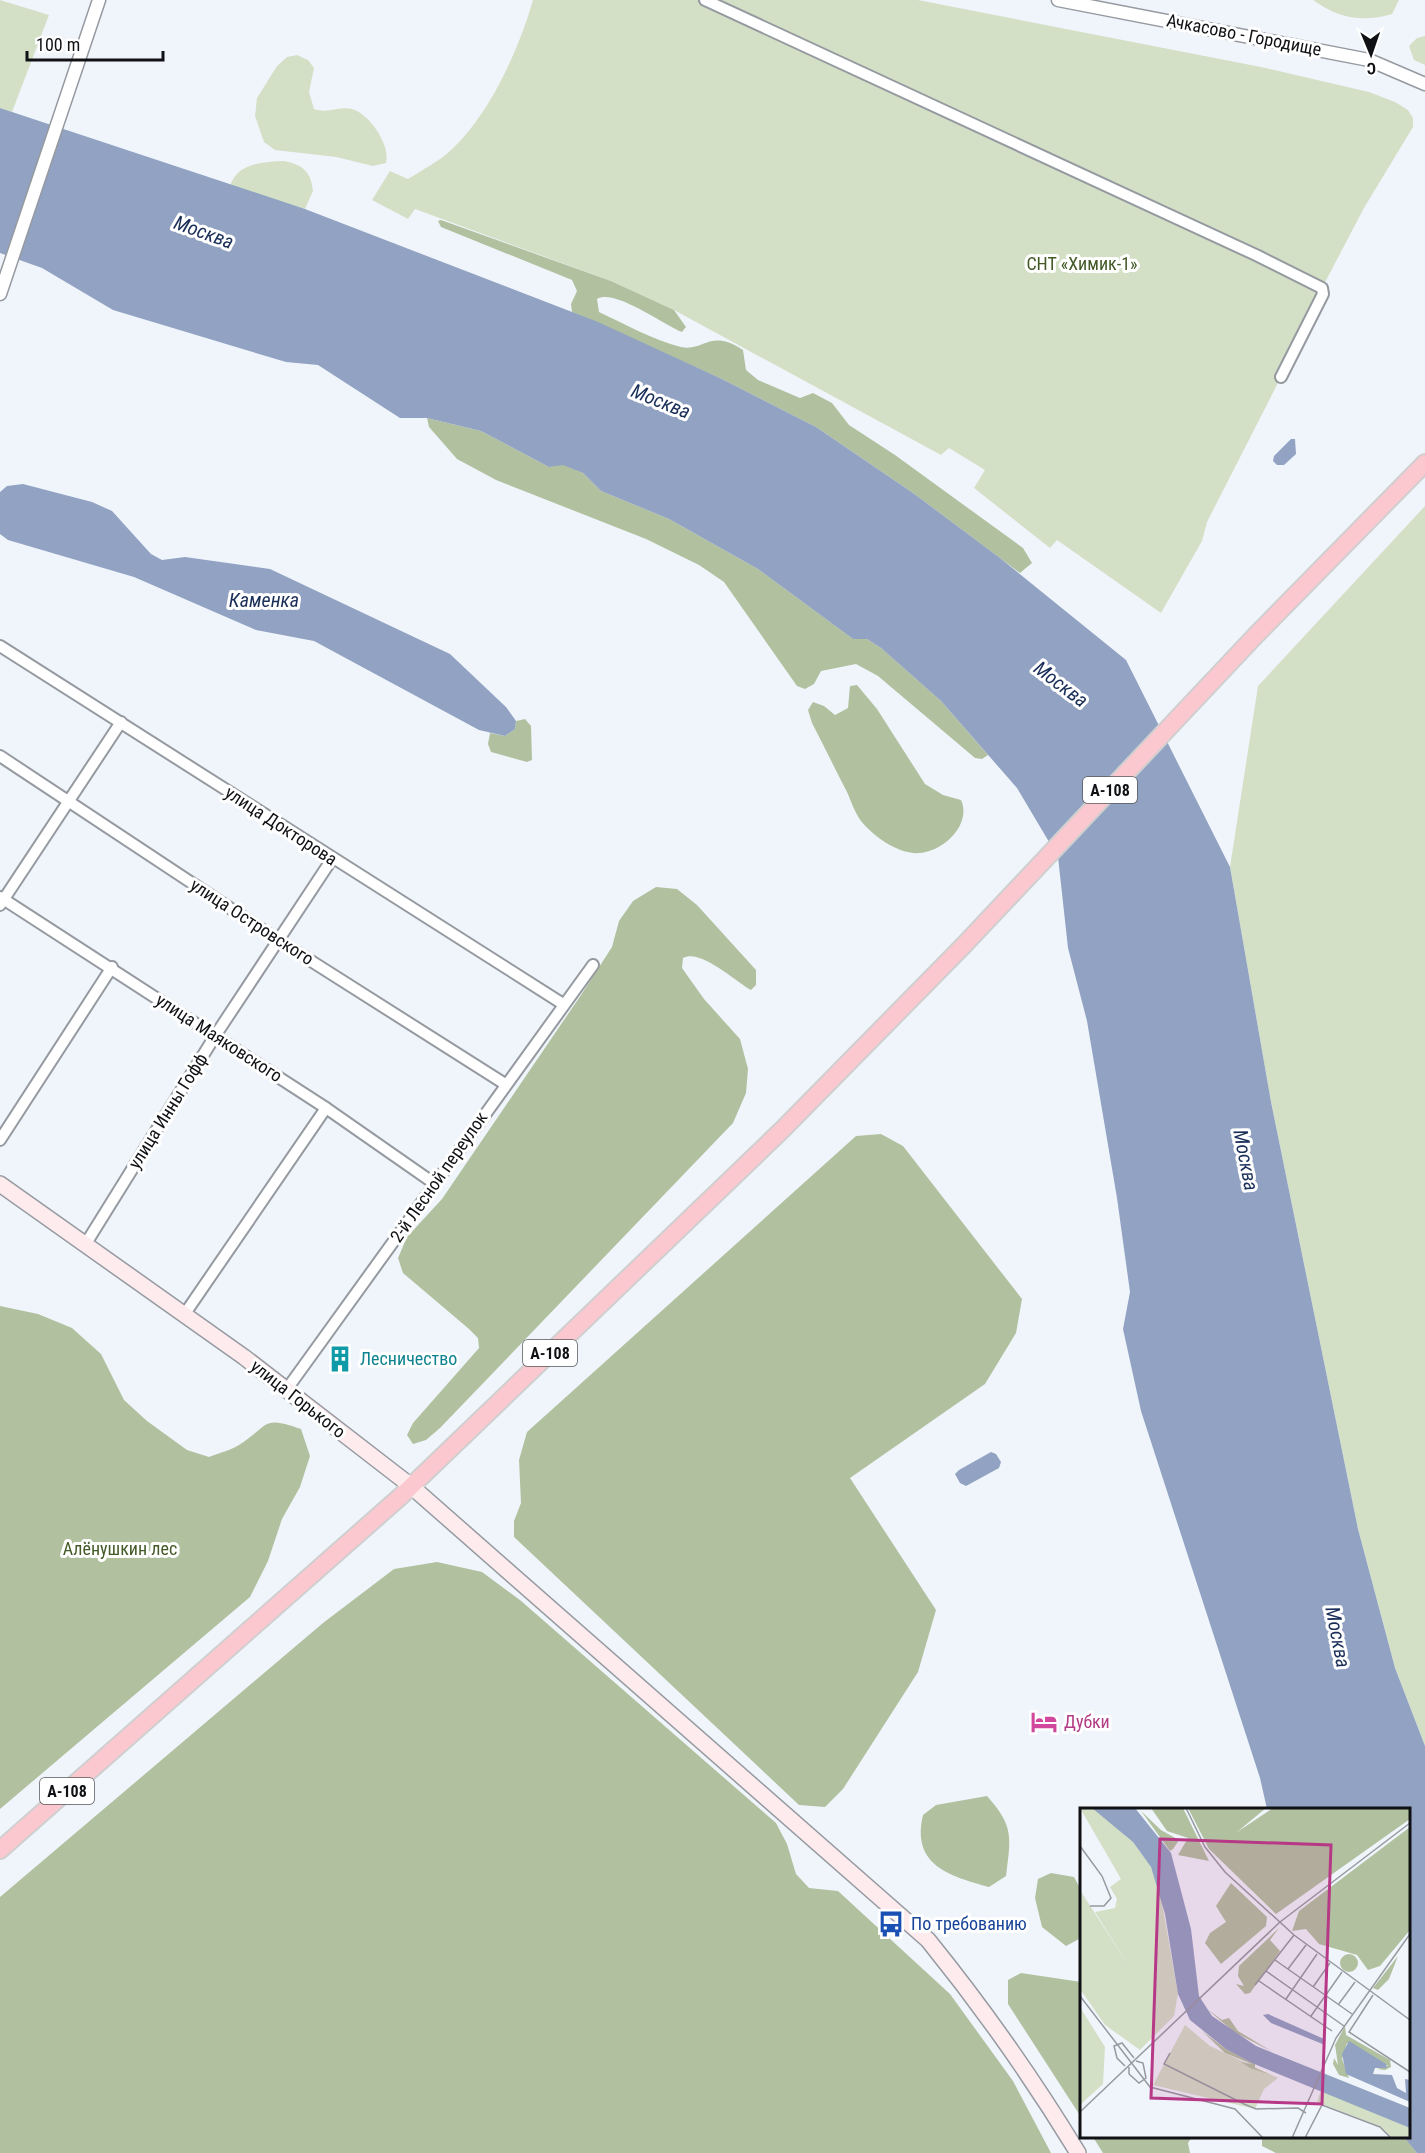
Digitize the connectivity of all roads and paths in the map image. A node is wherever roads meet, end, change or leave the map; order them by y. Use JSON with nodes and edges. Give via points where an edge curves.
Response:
{"nodes":[{"id":1,"x":99,"y":0,"type":"edge"},
{"id":2,"x":705,"y":0,"type":"edge"},
{"id":3,"x":1058,"y":0,"type":"edge"},
{"id":4,"x":1425,"y":84,"type":"edge"},
{"id":5,"x":0,"y":294,"type":"edge"},
{"id":6,"x":1281,"y":377,"type":"dead end"},
{"id":7,"x":1425,"y":463,"type":"edge"},
{"id":8,"x":0,"y":646,"type":"edge"},
{"id":9,"x":121,"y":723,"type":"junction"},
{"id":10,"x":0,"y":756,"type":"edge"},
{"id":11,"x":69,"y":801,"type":"junction"},
{"id":12,"x":332,"y":859,"type":"junction"},
{"id":13,"x":1,"y":900,"type":"edge"},
{"id":14,"x":278,"y":940,"type":"junction"},
{"id":15,"x":593,"y":965,"type":"dead end"},
{"id":16,"x":112,"y":967,"type":"junction"},
{"id":17,"x":563,"y":1004,"type":"junction"},
{"id":18,"x":215,"y":1036,"type":"junction"},
{"id":19,"x":505,"y":1084,"type":"junction"},
{"id":20,"x":326,"y":1108,"type":"junction"},
{"id":21,"x":0,"y":1140,"type":"edge"},
{"id":22,"x":0,"y":1184,"type":"edge"},
{"id":23,"x":435,"y":1184,"type":"junction"},
{"id":24,"x":85,"y":1245,"type":"junction"},
{"id":25,"x":184,"y":1315,"type":"junction"},
{"id":26,"x":286,"y":1389,"type":"junction"},
{"id":27,"x":411,"y":1486,"type":"junction"},
{"id":28,"x":0,"y":1850,"type":"edge"},
{"id":29,"x":1078,"y":2153,"type":"edge"}],
"edges":[{"from":1,"to":5,"type":"street"},
{"from":2,"to":6,"type":"street","via":[[1322,288],[1323,294]]},
{"from":3,"to":4,"type":"street","name":"Ачкасово - Городище","via":[[1369,60]]},
{"from":7,"to":27,"type":"highway","number":"А-108","via":[[782,1130]]},
{"from":8,"to":9,"type":"street","name":"улица Докторова"},
{"from":9,"to":11,"type":"street"},
{"from":9,"to":12,"type":"street","name":"улица Докторова"},
{"from":10,"to":11,"type":"street","name":"улица Островского"},
{"from":11,"to":13,"type":"street"},
{"from":11,"to":14,"type":"street","name":"улица Островского"},
{"from":12,"to":14,"type":"street","name":"улица Инны Гофф"},
{"from":12,"to":17,"type":"street","name":"улица Докторова"},
{"from":13,"to":16,"type":"street","name":"улица Маяковского"},
{"from":14,"to":18,"type":"street","name":"улица Инны Гофф"},
{"from":14,"to":19,"type":"street","name":"улица Островского"},
{"from":15,"to":17,"type":"street","name":"2-й Лесной переулок"},
{"from":16,"to":18,"type":"street","name":"улица Маяковского"},
{"from":16,"to":21,"type":"street"},
{"from":17,"to":19,"type":"street","name":"2-й Лесной переулок"},
{"from":18,"to":20,"type":"street","name":"улица Маяковского"},
{"from":18,"to":24,"type":"street","name":"улица Инны Гофф"},
{"from":19,"to":23,"type":"street","name":"2-й Лесной переулок"},
{"from":20,"to":23,"type":"street","name":"улица Маяковского"},
{"from":20,"to":25,"type":"street"},
{"from":22,"to":24,"type":"main road","name":"улица Горького"},
{"from":23,"to":26,"type":"street","name":"2-й Лесной переулок"},
{"from":24,"to":25,"type":"main road","name":"улица Горького"},
{"from":25,"to":26,"type":"main road","name":"улица Горького"},
{"from":26,"to":27,"type":"main road","name":"улица Горького"},
{"from":27,"to":28,"type":"highway","number":"А-108"},
{"from":27,"to":29,"type":"main road","name":"улица Горького","via":[[928,1940],[974,1996]]}]}
